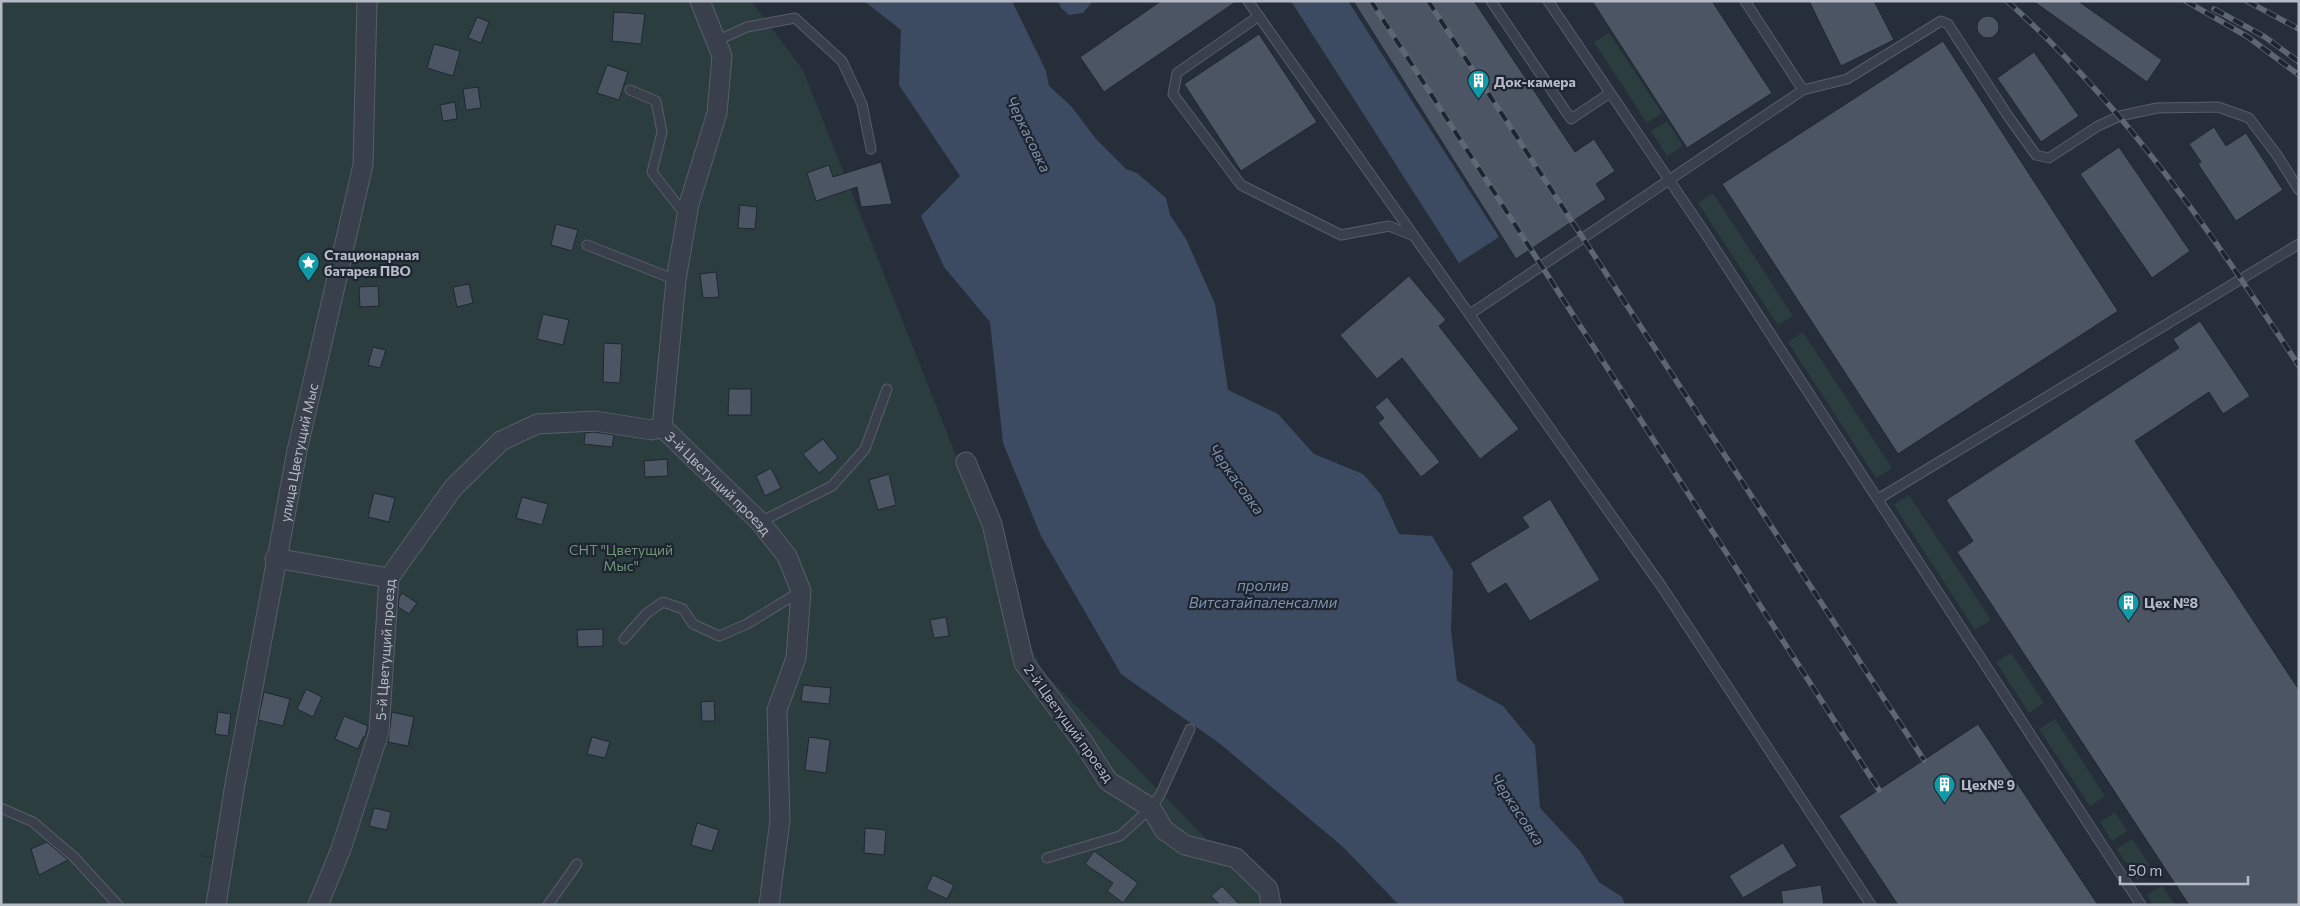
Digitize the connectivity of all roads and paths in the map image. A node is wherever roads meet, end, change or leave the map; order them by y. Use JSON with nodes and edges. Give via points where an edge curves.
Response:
{"nodes":[{"id":1,"x":367,"y":1,"type":"edge"},
{"id":2,"x":700,"y":1,"type":"edge"},
{"id":3,"x":1248,"y":1,"type":"edge"},
{"id":4,"x":1491,"y":1,"type":"edge"},
{"id":5,"x":1548,"y":1,"type":"edge"},
{"id":6,"x":1744,"y":1,"type":"edge"},
{"id":7,"x":1259,"y":16,"type":"junction"},
{"id":8,"x":716,"y":42,"type":"junction"},
{"id":9,"x":630,"y":90,"type":"dead end"},
{"id":10,"x":1803,"y":90,"type":"junction"},
{"id":11,"x":1610,"y":93,"type":"junction"},
{"id":12,"x":871,"y":149,"type":"dead end"},
{"id":13,"x":1669,"y":180,"type":"junction"},
{"id":14,"x":2299,"y":190,"type":"edge"},
{"id":15,"x":687,"y":217,"type":"junction"},
{"id":16,"x":1415,"y":237,"type":"junction"},
{"id":17,"x":2299,"y":244,"type":"edge"},
{"id":18,"x":587,"y":245,"type":"dead end"},
{"id":19,"x":676,"y":280,"type":"junction"},
{"id":20,"x":1470,"y":314,"type":"junction"},
{"id":21,"x":886,"y":388,"type":"dead end"},
{"id":22,"x":662,"y":427,"type":"junction"},
{"id":23,"x":966,"y":462,"type":"dead end"},
{"id":24,"x":1878,"y":499,"type":"junction"},
{"id":25,"x":760,"y":522,"type":"junction"},
{"id":26,"x":275,"y":558,"type":"junction"},
{"id":27,"x":389,"y":578,"type":"junction"},
{"id":28,"x":801,"y":591,"type":"junction"},
{"id":29,"x":624,"y":639,"type":"dead end"},
{"id":30,"x":1190,"y":729,"type":"dead end"},
{"id":31,"x":1,"y":808,"type":"edge"},
{"id":32,"x":1151,"y":808,"type":"junction"},
{"id":33,"x":1047,"y":858,"type":"dead end"},
{"id":34,"x":577,"y":864,"type":"dead end"},
{"id":35,"x":118,"y":905,"type":"edge"},
{"id":36,"x":216,"y":905,"type":"edge"},
{"id":37,"x":318,"y":905,"type":"edge"},
{"id":38,"x":548,"y":905,"type":"edge"},
{"id":39,"x":769,"y":905,"type":"edge"},
{"id":40,"x":1271,"y":905,"type":"edge"},
{"id":41,"x":1871,"y":905,"type":"edge"},
{"id":42,"x":2141,"y":905,"type":"edge"}],
"edges":[{"from":1,"to":26,"type":"street","name":"улица Цветущий Мыс","via":[[364,165]]},
{"from":2,"to":8,"type":"street","name":"3-й Цветущий проезд"},
{"from":3,"to":7,"type":"lane"},
{"from":4,"to":11,"type":"lane","via":[[1571,119]]},
{"from":5,"to":11,"type":"lane"},
{"from":6,"to":10,"type":"lane"},
{"from":7,"to":16,"type":"lane"},
{"from":7,"to":16,"type":"lane","via":[[1176,73],[1173,94],[1241,185],[1340,235],[1390,226]]},
{"from":8,"to":12,"type":"lane","via":[[747,27],[795,18],[842,62],[862,104]]},
{"from":8,"to":15,"type":"street","name":"3-й Цветущий проезд","via":[[722,56],[717,113]]},
{"from":9,"to":15,"type":"lane","via":[[656,101],[662,132],[652,172]]},
{"from":10,"to":13,"type":"lane"},
{"from":10,"to":14,"type":"lane","via":[[1847,79],[1941,21],[1948,24],[2036,155],[2049,158],[2098,126],[2120,116],[2157,108],[2218,107],[2249,118]]},
{"from":11,"to":13,"type":"lane"},
{"from":13,"to":20,"type":"lane"},
{"from":13,"to":24,"type":"lane"},
{"from":15,"to":19,"type":"street","name":"3-й Цветущий проезд"},
{"from":16,"to":20,"type":"lane"},
{"from":17,"to":24,"type":"lane"},
{"from":18,"to":19,"type":"lane"},
{"from":19,"to":22,"type":"street","name":"3-й Цветущий проезд"},
{"from":20,"to":41,"type":"lane","via":[[1662,587]]},
{"from":21,"to":25,"type":"lane","via":[[865,449],[832,486]]},
{"from":22,"to":25,"type":"street","name":"3-й Цветущий проезд"},
{"from":22,"to":27,"type":"street","name":"5-й Цветущий проезд","via":[[652,430],[595,421],[537,424],[501,442],[454,488]]},
{"from":23,"to":32,"type":"street","name":"2-й Цветущий проезд","via":[[992,524],[1024,663],[1108,781]]},
{"from":24,"to":42,"type":"lane"},
{"from":25,"to":28,"type":"street","name":"3-й Цветущий проезд","via":[[787,556]]},
{"from":26,"to":27,"type":"street"},
{"from":26,"to":36,"type":"street","name":"улица Цветущий Мыс"},
{"from":27,"to":37,"type":"street","name":"5-й Цветущий проезд","via":[[378,732],[341,849]]},
{"from":28,"to":29,"type":"lane","via":[[747,624],[719,636],[693,624],[682,609],[663,602],[647,613]]},
{"from":28,"to":39,"type":"street","name":"3-й Цветущий проезд","via":[[796,658],[777,710],[780,820]]},
{"from":30,"to":32,"type":"lane"},
{"from":31,"to":35,"type":"lane","via":[[33,822],[74,857]]},
{"from":32,"to":33,"type":"lane","via":[[1120,836]]},
{"from":32,"to":40,"type":"street","name":"2-й Цветущий проезд","via":[[1164,830],[1185,845],[1236,858],[1268,889]]},
{"from":34,"to":38,"type":"lane"}]}
